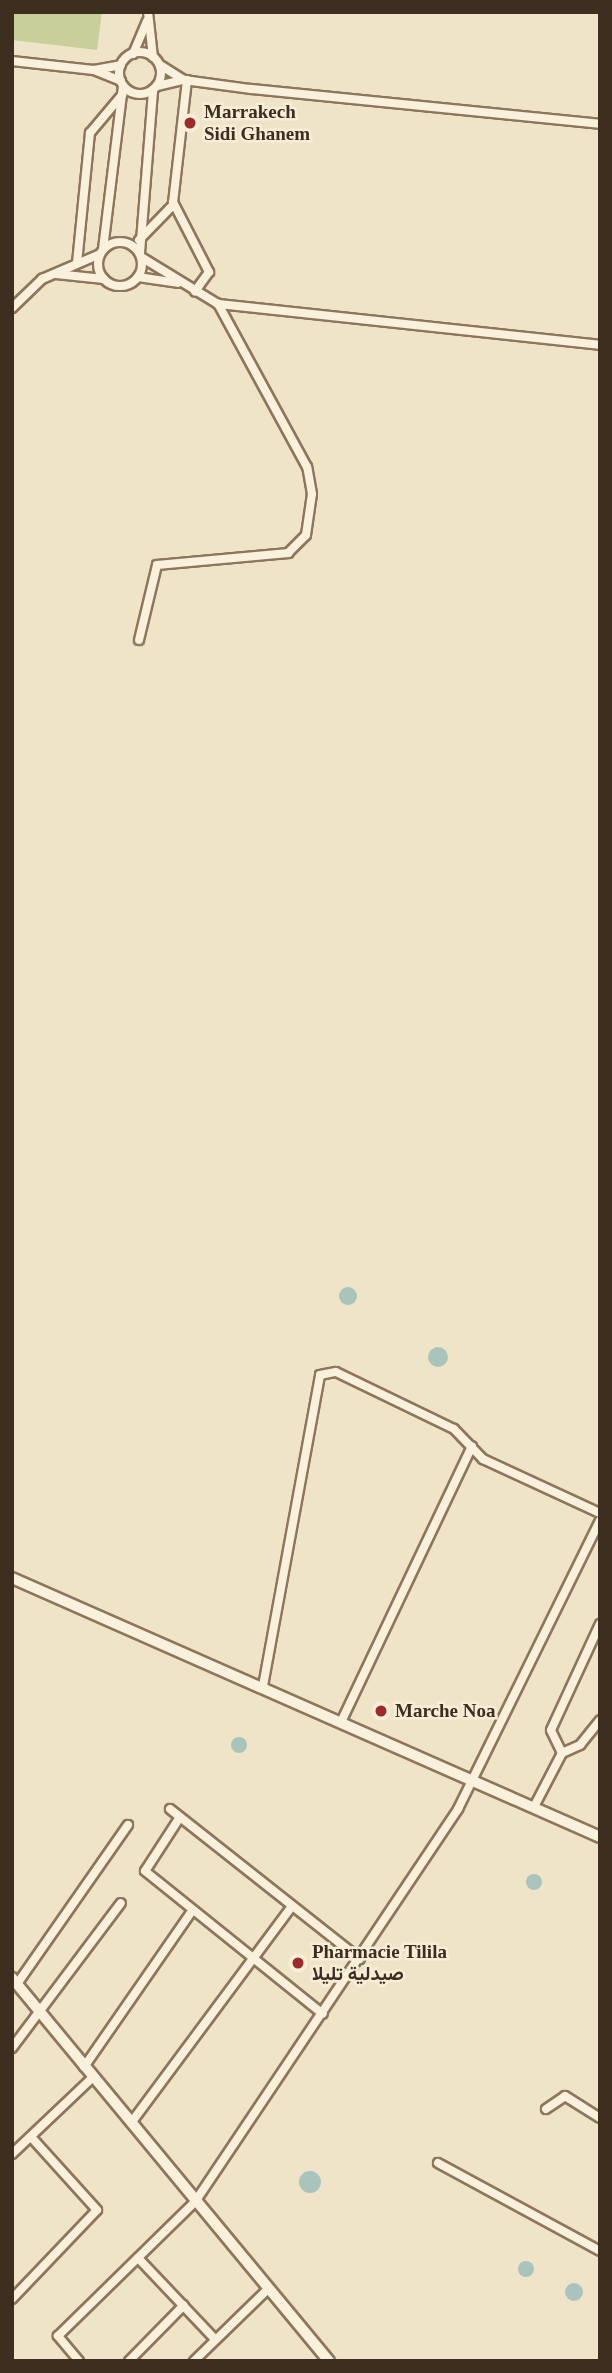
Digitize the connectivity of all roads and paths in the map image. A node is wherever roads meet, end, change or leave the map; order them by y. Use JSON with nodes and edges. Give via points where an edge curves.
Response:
{"nodes":[{"id":1,"x":148,"y":17,"type":"edge"},
{"id":2,"x":132,"y":54,"type":"junction"},
{"id":3,"x":153,"y":57,"type":"junction"},
{"id":4,"x":12,"y":61,"type":"edge"},
{"id":5,"x":121,"y":65,"type":"junction"},
{"id":6,"x":160,"y":65,"type":"junction"},
{"id":7,"x":94,"y":70,"type":"junction"},
{"id":8,"x":186,"y":80,"type":"junction"},
{"id":9,"x":122,"y":87,"type":"junction"},
{"id":10,"x":155,"y":88,"type":"junction"},
{"id":11,"x":600,"y":124,"type":"edge"},
{"id":12,"x":173,"y":205,"type":"junction"},
{"id":13,"x":139,"y":240,"type":"junction"},
{"id":14,"x":102,"y":252,"type":"junction"},
{"id":15,"x":141,"y":255,"type":"junction"},
{"id":16,"x":77,"y":263,"type":"junction"},
{"id":17,"x":53,"y":274,"type":"junction"},
{"id":18,"x":138,"y":277,"type":"junction"},
{"id":19,"x":104,"y":279,"type":"junction"},
{"id":20,"x":181,"y":283,"type":"junction"},
{"id":21,"x":195,"y":291,"type":"junction"},
{"id":22,"x":218,"y":303,"type":"junction"},
{"id":23,"x":12,"y":308,"type":"edge"},
{"id":24,"x":600,"y":345,"type":"edge"},
{"id":25,"x":139,"y":640,"type":"dead end"},
{"id":26,"x":472,"y":1446,"type":"junction"},
{"id":27,"x":600,"y":1513,"type":"edge"},
{"id":28,"x":600,"y":1521,"type":"edge"},
{"id":29,"x":12,"y":1578,"type":"edge"},
{"id":30,"x":600,"y":1624,"type":"edge"},
{"id":31,"x":263,"y":1686,"type":"junction"},
{"id":32,"x":342,"y":1720,"type":"junction"},
{"id":33,"x":600,"y":1720,"type":"edge"},
{"id":34,"x":562,"y":1753,"type":"junction"},
{"id":35,"x":475,"y":1777,"type":"junction"},
{"id":36,"x":536,"y":1803,"type":"junction"},
{"id":37,"x":170,"y":1809,"type":"dead end"},
{"id":38,"x":180,"y":1817,"type":"junction"},
{"id":39,"x":128,"y":1825,"type":"dead end"},
{"id":40,"x":600,"y":1836,"type":"edge"},
{"id":41,"x":121,"y":1903,"type":"dead end"},
{"id":42,"x":292,"y":1906,"type":"junction"},
{"id":43,"x":192,"y":1911,"type":"junction"},
{"id":44,"x":253,"y":1959,"type":"junction"},
{"id":45,"x":360,"y":1959,"type":"junction"},
{"id":46,"x":14,"y":1981,"type":"edge"},
{"id":47,"x":323,"y":2014,"type":"junction"},
{"id":48,"x":42,"y":2016,"type":"junction"},
{"id":49,"x":12,"y":2048,"type":"edge"},
{"id":50,"x":84,"y":2067,"type":"junction"},
{"id":51,"x":93,"y":2077,"type":"junction"},
{"id":52,"x":546,"y":2109,"type":"dead end"},
{"id":53,"x":600,"y":2118,"type":"edge"},
{"id":54,"x":131,"y":2123,"type":"junction"},
{"id":55,"x":31,"y":2137,"type":"junction"},
{"id":56,"x":12,"y":2154,"type":"edge"},
{"id":57,"x":438,"y":2163,"type":"dead end"},
{"id":58,"x":195,"y":2202,"type":"junction"},
{"id":59,"x":600,"y":2251,"type":"edge"},
{"id":60,"x":138,"y":2258,"type":"junction"},
{"id":61,"x":268,"y":2289,"type":"junction"},
{"id":62,"x":12,"y":2299,"type":"edge"},
{"id":63,"x":184,"y":2305,"type":"junction"},
{"id":64,"x":215,"y":2339,"type":"junction"},
{"id":65,"x":79,"y":2361,"type":"edge"},
{"id":66,"x":129,"y":2361,"type":"edge"},
{"id":67,"x":194,"y":2361,"type":"edge"},
{"id":68,"x":329,"y":2361,"type":"edge"}],
"edges":[{"from":1,"to":2,"type":"street"},
{"from":1,"to":3,"type":"street"},
{"from":2,"to":3,"type":"street"},
{"from":2,"to":5,"type":"street"},
{"from":3,"to":6,"type":"street"},
{"from":4,"to":7,"type":"street"},
{"from":5,"to":7,"type":"street"},
{"from":5,"to":9,"type":"street"},
{"from":6,"to":8,"type":"street"},
{"from":6,"to":10,"type":"street"},
{"from":7,"to":9,"type":"street"},
{"from":8,"to":10,"type":"street"},
{"from":8,"to":11,"type":"street"},
{"from":8,"to":12,"type":"street"},
{"from":9,"to":10,"type":"street","via":[[137,94]]},
{"from":9,"to":14,"type":"street"},
{"from":9,"to":16,"type":"street","via":[[90,133]]},
{"from":10,"to":13,"type":"street"},
{"from":12,"to":13,"type":"street"},
{"from":12,"to":21,"type":"street","via":[[209,272]]},
{"from":13,"to":15,"type":"street"},
{"from":14,"to":15,"type":"street","via":[[122,242]]},
{"from":14,"to":16,"type":"street"},
{"from":14,"to":19,"type":"street"},
{"from":15,"to":18,"type":"street"},
{"from":15,"to":20,"type":"street"},
{"from":16,"to":17,"type":"street"},
{"from":17,"to":19,"type":"street"},
{"from":17,"to":23,"type":"street"},
{"from":18,"to":19,"type":"street","via":[[123,286]]},
{"from":18,"to":20,"type":"street"},
{"from":20,"to":21,"type":"street"},
{"from":21,"to":22,"type":"street"},
{"from":22,"to":24,"type":"street"},
{"from":22,"to":25,"type":"street","via":[[307,467],[312,494],[306,535],[288,553],[160,563],[149,576]]},
{"from":26,"to":27,"type":"street","via":[[483,1459]]},
{"from":26,"to":31,"type":"street","via":[[461,1432],[345,1376],[326,1372],[316,1379]]},
{"from":26,"to":32,"type":"street"},
{"from":28,"to":35,"type":"street"},
{"from":29,"to":31,"type":"street"},
{"from":30,"to":34,"type":"street","via":[[551,1730]]},
{"from":31,"to":32,"type":"street"},
{"from":32,"to":35,"type":"street"},
{"from":33,"to":34,"type":"street","via":[[587,1739]]},
{"from":34,"to":36,"type":"street"},
{"from":35,"to":36,"type":"street"},
{"from":35,"to":45,"type":"street"},
{"from":36,"to":40,"type":"street"},
{"from":37,"to":38,"type":"street"},
{"from":38,"to":42,"type":"street"},
{"from":38,"to":43,"type":"street","via":[[144,1869]]},
{"from":39,"to":46,"type":"street"},
{"from":41,"to":48,"type":"street"},
{"from":42,"to":44,"type":"street"},
{"from":42,"to":45,"type":"street"},
{"from":43,"to":44,"type":"street"},
{"from":43,"to":50,"type":"street"},
{"from":44,"to":47,"type":"street"},
{"from":44,"to":54,"type":"street"},
{"from":45,"to":47,"type":"street"},
{"from":46,"to":48,"type":"street"},
{"from":47,"to":58,"type":"street"},
{"from":48,"to":49,"type":"street"},
{"from":48,"to":50,"type":"street"},
{"from":50,"to":51,"type":"street"},
{"from":51,"to":54,"type":"street"},
{"from":51,"to":55,"type":"street"},
{"from":52,"to":53,"type":"street","via":[[565,2096]]},
{"from":54,"to":58,"type":"street"},
{"from":55,"to":56,"type":"street"},
{"from":55,"to":62,"type":"street","via":[[97,2210]]},
{"from":57,"to":59,"type":"street"},
{"from":58,"to":60,"type":"street"},
{"from":58,"to":61,"type":"street"},
{"from":60,"to":63,"type":"street"},
{"from":60,"to":65,"type":"street","via":[[58,2336]]},
{"from":61,"to":64,"type":"street"},
{"from":61,"to":68,"type":"street"},
{"from":63,"to":64,"type":"street"},
{"from":63,"to":66,"type":"street"},
{"from":64,"to":67,"type":"street"}]}
